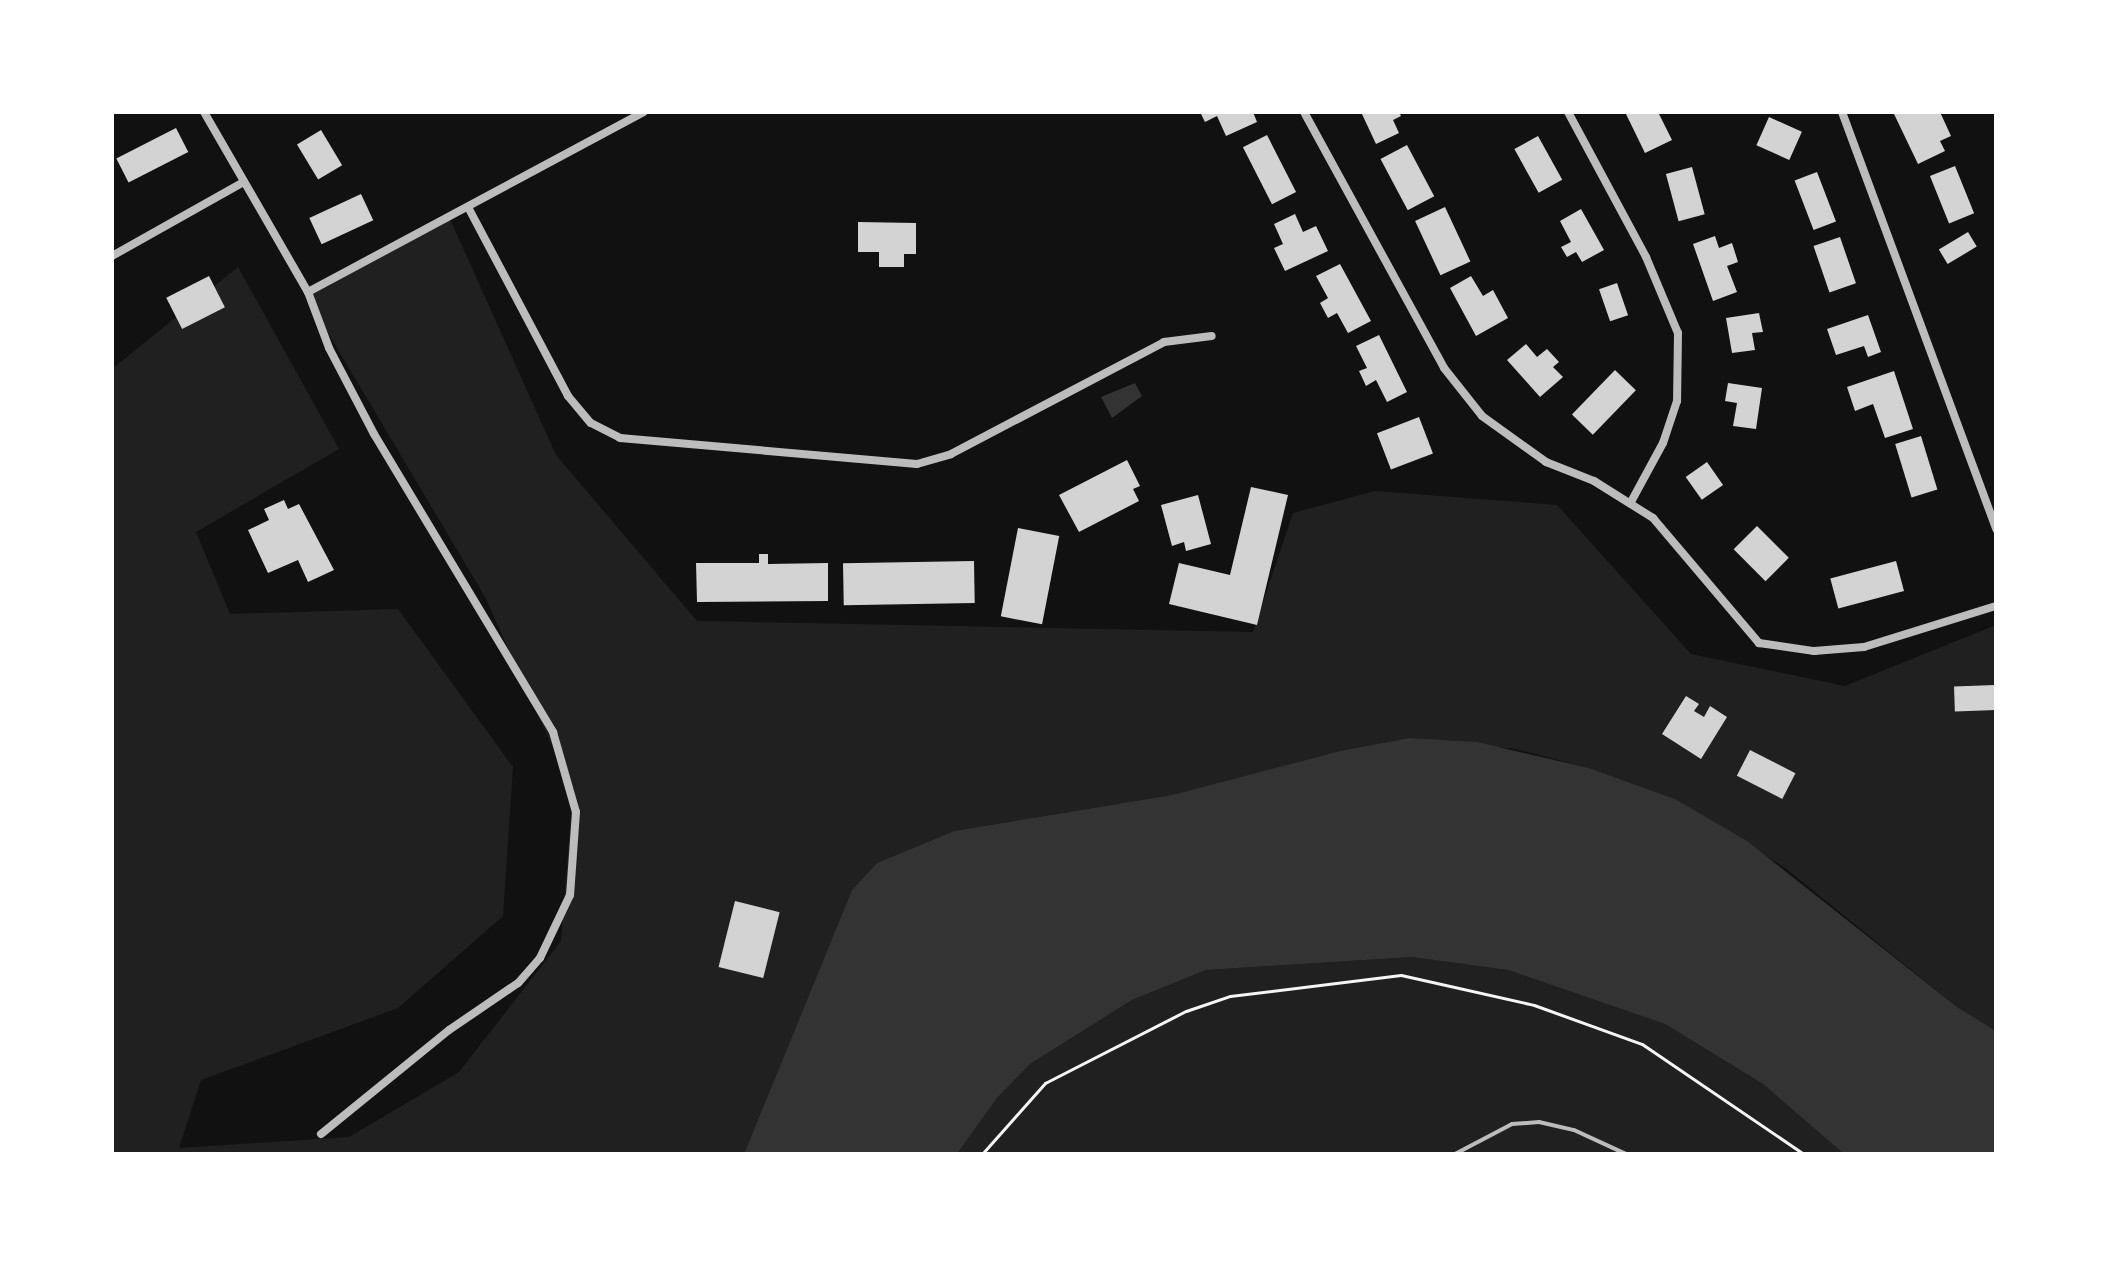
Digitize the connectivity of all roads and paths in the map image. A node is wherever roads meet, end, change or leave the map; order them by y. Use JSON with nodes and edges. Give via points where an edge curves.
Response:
{"nodes":[{"id":1,"x":204,"y":112,"type":"edge"},
{"id":2,"x":644,"y":112,"type":"edge"},
{"id":3,"x":1304,"y":112,"type":"edge"},
{"id":4,"x":1568,"y":112,"type":"edge"},
{"id":5,"x":1842,"y":112,"type":"edge"},
{"id":6,"x":244,"y":182,"type":"junction"},
{"id":7,"x":468,"y":207,"type":"junction"},
{"id":8,"x":112,"y":256,"type":"edge"},
{"id":9,"x":308,"y":292,"type":"junction"},
{"id":10,"x":1212,"y":336,"type":"dead end"},
{"id":11,"x":1631,"y":502,"type":"junction"},
{"id":12,"x":1996,"y":529,"type":"edge"},
{"id":13,"x":1996,"y":606,"type":"edge"},
{"id":14,"x":321,"y":1134,"type":"dead end"},
{"id":15,"x":982,"y":1154,"type":"edge"},
{"id":16,"x":1455,"y":1154,"type":"edge"},
{"id":17,"x":1626,"y":1154,"type":"edge"},
{"id":18,"x":1804,"y":1154,"type":"edge"}],
"edges":[{"from":1,"to":6,"type":"street"},
{"from":2,"to":7,"type":"street"},
{"from":3,"to":11,"type":"street","via":[[1444,368],[1482,416],[1546,462]]},
{"from":4,"to":11,"type":"street","via":[[1646,257],[1678,333],[1677,401],[1663,443]]},
{"from":5,"to":12,"type":"street"},
{"from":6,"to":8,"type":"street"},
{"from":6,"to":9,"type":"street"},
{"from":7,"to":9,"type":"street"},
{"from":7,"to":10,"type":"street","via":[[568,396],[591,423],[620,438],[925,463],[1164,342]]},
{"from":9,"to":14,"type":"street","via":[[329,348],[374,434],[553,732],[573,795],[577,845],[564,914],[530,971]]},
{"from":11,"to":13,"type":"street","via":[[1678,543],[1759,643],[1814,651],[1864,647]]},
{"from":15,"to":18,"type":"path","via":[[1045,1083],[1174,1016],[1230,996],[1401,975],[1534,1005],[1642,1044]]},
{"from":16,"to":17,"type":"lane","via":[[1512,1124],[1539,1122],[1574,1130]]}]}
